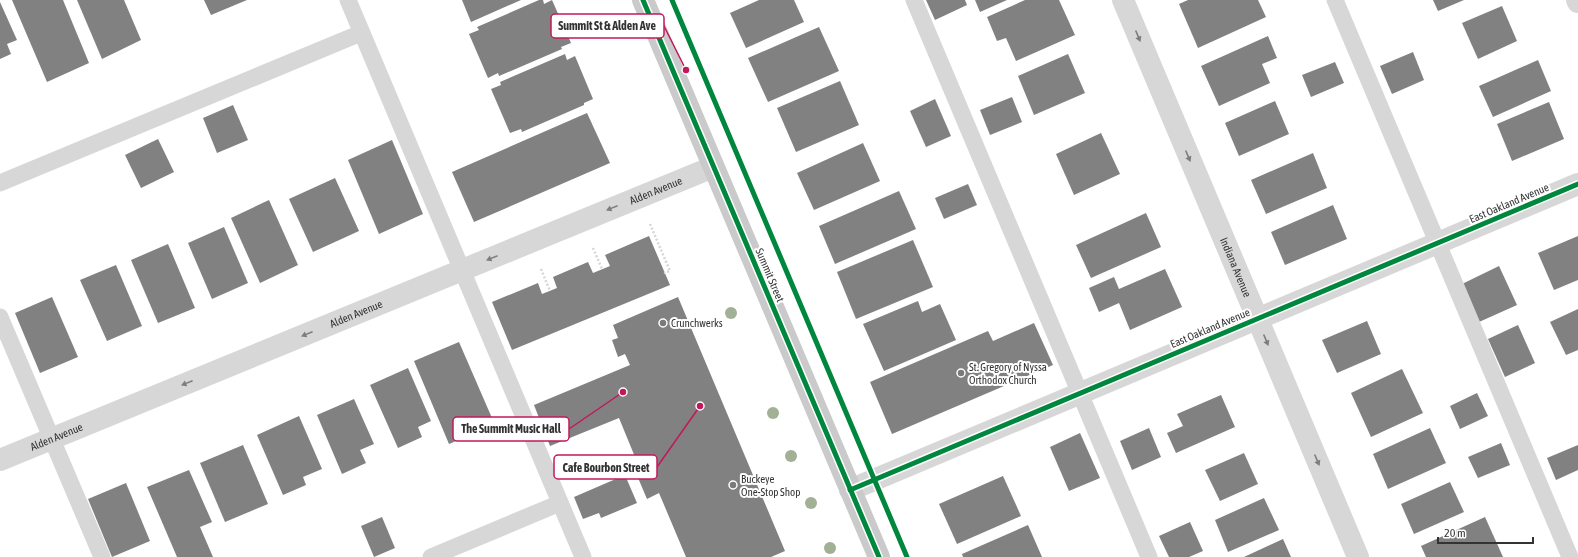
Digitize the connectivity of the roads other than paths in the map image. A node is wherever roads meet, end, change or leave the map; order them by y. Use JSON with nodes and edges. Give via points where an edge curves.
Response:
{"nodes":[{"id":1,"x":348,"y":0,"type":"edge"},
{"id":2,"x":642,"y":0,"type":"edge"},
{"id":3,"x":914,"y":0,"type":"edge"},
{"id":4,"x":1123,"y":0,"type":"edge"},
{"id":5,"x":1335,"y":0,"type":"edge"},
{"id":6,"x":361,"y":33,"type":"junction"},
{"id":7,"x":713,"y":166,"type":"junction"},
{"id":8,"x":0,"y":183,"type":"edge"},
{"id":9,"x":1578,"y":184,"type":"edge"},
{"id":10,"x":1438,"y":243,"type":"junction"},
{"id":11,"x":462,"y":270,"type":"junction"},
{"id":12,"x":0,"y":317,"type":"edge"},
{"id":13,"x":1257,"y":319,"type":"junction"},
{"id":14,"x":1080,"y":393,"type":"junction"},
{"id":15,"x":52,"y":438,"type":"junction"},
{"id":16,"x":0,"y":460,"type":"edge"},
{"id":17,"x":850,"y":490,"type":"junction"},
{"id":18,"x":560,"y":503,"type":"junction"},
{"id":19,"x":102,"y":557,"type":"edge"},
{"id":20,"x":432,"y":557,"type":"edge"},
{"id":21,"x":583,"y":557,"type":"edge"},
{"id":22,"x":879,"y":557,"type":"edge"},
{"id":23,"x":1149,"y":557,"type":"edge"},
{"id":24,"x":1358,"y":557,"type":"edge"},
{"id":25,"x":1570,"y":557,"type":"edge"}],
"edges":[{"from":1,"to":6,"type":"lane"},
{"from":2,"to":7,"type":"main road","name":"Summit Street"},
{"from":3,"to":14,"type":"lane"},
{"from":4,"to":13,"type":"street","name":"Indiana Avenue","one_way":true},
{"from":5,"to":10,"type":"lane"},
{"from":6,"to":8,"type":"lane"},
{"from":6,"to":11,"type":"lane"},
{"from":7,"to":11,"type":"street","name":"Alden Avenue","one_way":true},
{"from":7,"to":17,"type":"main road","name":"Summit Street"},
{"from":9,"to":10,"type":"street","name":"East Oakland Avenue"},
{"from":10,"to":13,"type":"street","name":"East Oakland Avenue"},
{"from":10,"to":25,"type":"lane"},
{"from":11,"to":15,"type":"street","name":"Alden Avenue","one_way":true},
{"from":11,"to":18,"type":"lane"},
{"from":12,"to":15,"type":"lane"},
{"from":13,"to":14,"type":"street","name":"East Oakland Avenue"},
{"from":13,"to":24,"type":"street","name":"Indiana Avenue","one_way":true},
{"from":14,"to":17,"type":"street","name":"East Oakland Avenue"},
{"from":14,"to":23,"type":"lane"},
{"from":15,"to":16,"type":"street","name":"Alden Avenue"},
{"from":15,"to":19,"type":"lane"},
{"from":17,"to":22,"type":"main road","name":"Summit Street"},
{"from":18,"to":20,"type":"lane"},
{"from":18,"to":21,"type":"lane"}]}
